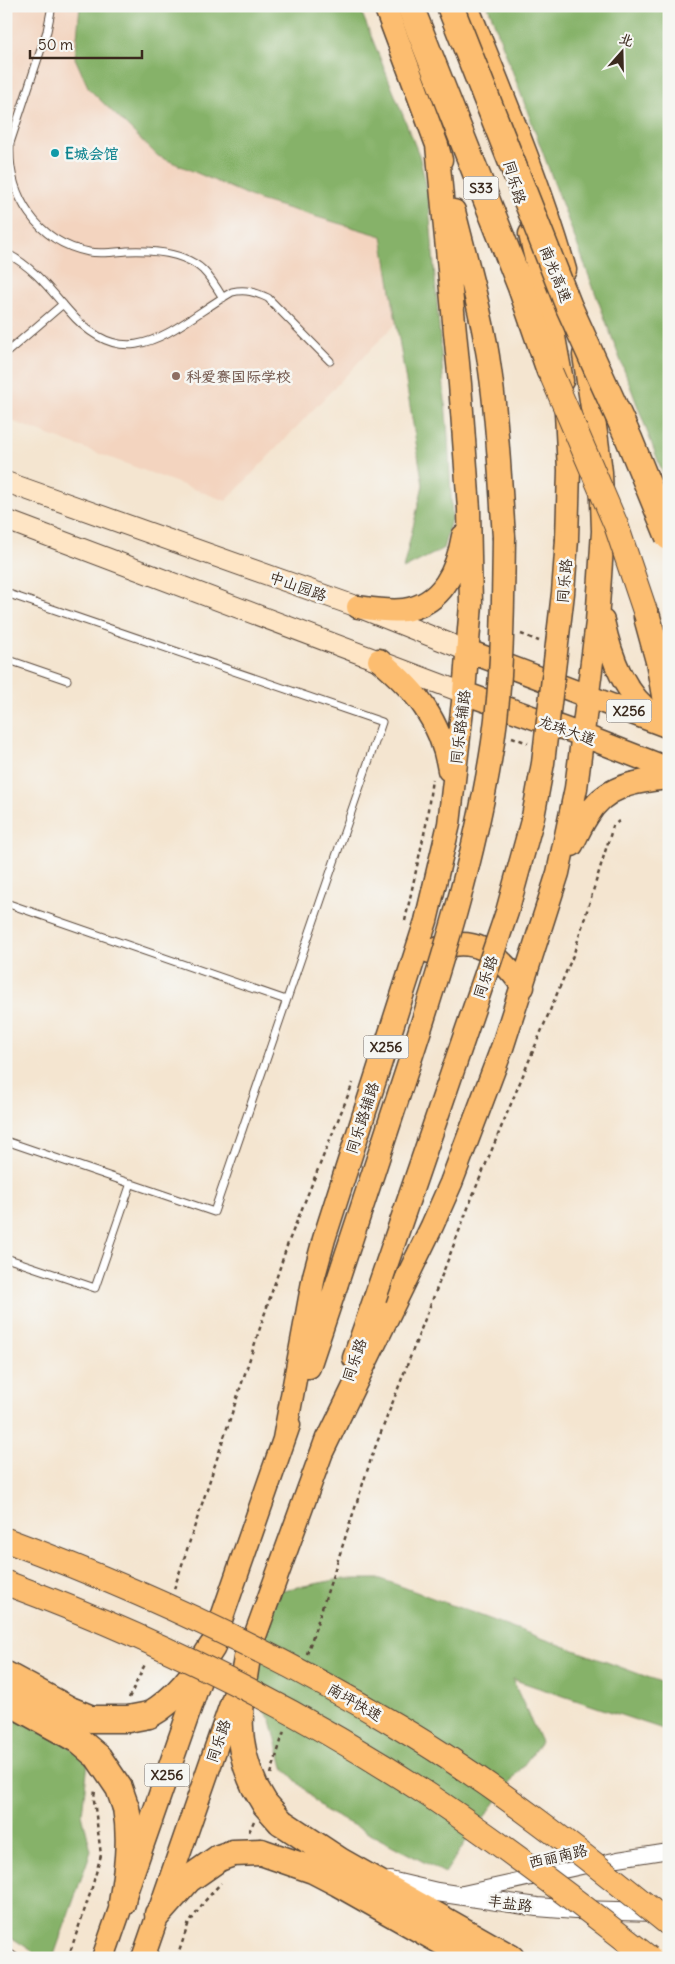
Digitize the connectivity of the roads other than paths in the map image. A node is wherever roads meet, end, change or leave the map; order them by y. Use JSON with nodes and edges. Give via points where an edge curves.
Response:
{"nodes":[{"id":1,"x":52,"y":6,"type":"edge"},
{"id":2,"x":385,"y":6,"type":"edge"},
{"id":3,"x":410,"y":6,"type":"edge"},
{"id":4,"x":450,"y":6,"type":"edge"},
{"id":5,"x":465,"y":6,"type":"edge"},
{"id":6,"x":8,"y":142,"type":"edge"},
{"id":7,"x":437,"y":145,"type":"junction"},
{"id":8,"x":6,"y":253,"type":"edge"},
{"id":9,"x":223,"y":298,"type":"junction"},
{"id":10,"x":63,"y":304,"type":"junction"},
{"id":11,"x":6,"y":353,"type":"edge"},
{"id":12,"x":330,"y":361,"type":"dead end"},
{"id":13,"x":550,"y":371,"type":"joint"},
{"id":14,"x":6,"y":482,"type":"edge"},
{"id":15,"x":469,"y":508,"type":"junction"},
{"id":16,"x":6,"y":520,"type":"edge"},
{"id":17,"x":669,"y":537,"type":"edge"},
{"id":18,"x":6,"y":593,"type":"edge"},
{"id":19,"x":598,"y":598,"type":"junction"},
{"id":20,"x":358,"y":608,"type":"junction"},
{"id":21,"x":648,"y":617,"type":"joint"},
{"id":22,"x":468,"y":651,"type":"junction"},
{"id":23,"x":6,"y":659,"type":"edge"},
{"id":24,"x":378,"y":660,"type":"junction"},
{"id":25,"x":67,"y":680,"type":"dead end"},
{"id":26,"x":464,"y":694,"type":"junction"},
{"id":27,"x":588,"y":696,"type":"junction"},
{"id":28,"x":669,"y":719,"type":"edge"},
{"id":29,"x":669,"y":725,"type":"edge"},
{"id":30,"x":582,"y":735,"type":"junction"},
{"id":31,"x":669,"y":769,"type":"edge"},
{"id":32,"x":669,"y":778,"type":"edge"},
{"id":33,"x":449,"y":824,"type":"junction"},
{"id":34,"x":558,"y":872,"type":"junction"},
{"id":35,"x":6,"y":903,"type":"edge"},
{"id":36,"x":414,"y":960,"type":"junction"},
{"id":37,"x":523,"y":986,"type":"junction"},
{"id":38,"x":286,"y":1000,"type":"junction"},
{"id":39,"x":6,"y":1140,"type":"edge"},
{"id":40,"x":131,"y":1183,"type":"junction"},
{"id":41,"x":6,"y":1258,"type":"edge"},
{"id":42,"x":284,"y":1439,"type":"junction"},
{"id":43,"x":322,"y":1452,"type":"junction"},
{"id":44,"x":6,"y":1540,"type":"edge"},
{"id":45,"x":6,"y":1583,"type":"edge"},
{"id":46,"x":212,"y":1647,"type":"junction"},
{"id":47,"x":247,"y":1658,"type":"junction"},
{"id":48,"x":6,"y":1675,"type":"edge"},
{"id":49,"x":6,"y":1700,"type":"edge"},
{"id":50,"x":669,"y":1852,"type":"edge"},
{"id":51,"x":354,"y":1869,"type":"junction"},
{"id":52,"x":455,"y":1895,"type":"junction"},
{"id":53,"x":122,"y":1903,"type":"junction"},
{"id":54,"x":158,"y":1914,"type":"junction"},
{"id":55,"x":669,"y":1914,"type":"edge"},
{"id":56,"x":669,"y":1924,"type":"edge"},
{"id":57,"x":6,"y":1951,"type":"edge"},
{"id":58,"x":16,"y":1958,"type":"edge"},
{"id":59,"x":103,"y":1958,"type":"edge"},
{"id":60,"x":143,"y":1958,"type":"edge"},
{"id":61,"x":471,"y":1958,"type":"edge"},
{"id":62,"x":511,"y":1958,"type":"edge"},
{"id":63,"x":649,"y":1958,"type":"edge"}],
"edges":[{"from":1,"to":6,"type":"lane","via":[[47,31]]},
{"from":2,"to":7,"type":"main road"},
{"from":3,"to":13,"type":"highway","number":"S33","via":[[521,287]]},
{"from":4,"to":17,"type":"highway","name":"南光高速","number":"S33","bridge":true,"via":[[569,307],[629,438]]},
{"from":5,"to":19,"type":"main road","via":[[525,149],[572,291],[592,397],[601,472],[603,531]]},
{"from":5,"to":43,"type":"main road","name":"同乐路","bridge":true,"via":[[534,248],[562,375],[568,443],[563,593],[543,763],[524,854]]},
{"from":6,"to":9,"type":"lane","via":[[20,195],[30,217],[45,233],[90,252],[144,250],[186,258],[202,269]]},
{"from":7,"to":15,"type":"main road"},
{"from":7,"to":42,"type":"main road","bridge":true,"via":[[478,300],[498,447],[504,537],[503,607],[493,740],[458,909],[440,970]]},
{"from":8,"to":10,"type":"lane","via":[[35,273]]},
{"from":9,"to":10,"type":"lane","via":[[161,337],[131,346],[99,338]]},
{"from":9,"to":12,"type":"lane","via":[[243,290],[268,298]]},
{"from":10,"to":11,"type":"lane"},
{"from":13,"to":21,"type":"highway","bridge":true,"via":[[616,525]]},
{"from":14,"to":20,"type":"main road","name":"中山园路"},
{"from":15,"to":20,"type":"main road","via":[[456,565],[450,579],[436,596],[404,610]]},
{"from":15,"to":22,"type":"main road","name":"同乐路辅路"},
{"from":16,"to":24,"type":"main road"},
{"from":18,"to":38,"type":"lane","via":[[382,722]]},
{"from":19,"to":27,"type":"main road"},
{"from":19,"to":29,"type":"main road","via":[[609,647],[620,674],[635,697]]},
{"from":20,"to":22,"type":"main road","name":"中山园路"},
{"from":21,"to":28,"type":"highway"},
{"from":22,"to":26,"type":"main road","name":"同乐路辅路","number":"X256"},
{"from":22,"to":27,"type":"main road","name":"中山园路","number":"X256"},
{"from":23,"to":25,"type":"lane"},
{"from":24,"to":26,"type":"main road"},
{"from":24,"to":33,"type":"main road","via":[[420,698],[442,740],[448,768]]},
{"from":26,"to":30,"type":"main road","name":"龙珠大道","number":"X256"},
{"from":26,"to":33,"type":"main road","name":"同乐路辅路","number":"X256"},
{"from":27,"to":29,"type":"main road","number":"X256"},
{"from":27,"to":30,"type":"main road"},
{"from":30,"to":31,"type":"main road","name":"龙珠大道","number":"X256"},
{"from":30,"to":34,"type":"main road","number":"X256","via":[[576,788]]},
{"from":32,"to":34,"type":"main road","number":"X256","via":[[630,783],[596,803]]},
{"from":33,"to":36,"type":"main road","name":"同乐路辅路","number":"X256"},
{"from":34,"to":37,"type":"main road","number":"X256"},
{"from":35,"to":38,"type":"lane"},
{"from":36,"to":37,"type":"main road","via":[[444,946],[472,945],[500,959]]},
{"from":36,"to":42,"type":"main road","name":"同乐路辅路","number":"X256","via":[[324,1239],[314,1276]]},
{"from":37,"to":43,"type":"main road","number":"X256","via":[[443,1201]]},
{"from":38,"to":40,"type":"lane","via":[[214,1212]]},
{"from":39,"to":40,"type":"lane"},
{"from":40,"to":41,"type":"lane","via":[[95,1288]]},
{"from":42,"to":46,"type":"main road","number":"X256"},
{"from":43,"to":47,"type":"main road","name":"同乐路","number":"X256"},
{"from":44,"to":56,"type":"highway","name":"南坪快速","bridge":true,"via":[[139,1593],[228,1635],[398,1726],[546,1827]]},
{"from":45,"to":63,"type":"highway","bridge":true,"via":[[122,1629],[294,1714],[430,1796],[564,1892]]},
{"from":46,"to":48,"type":"highway","bridge":true,"via":[[196,1673],[163,1707],[149,1715],[128,1719],[92,1719]]},
{"from":46,"to":53,"type":"main road","number":"X256"},
{"from":47,"to":51,"type":"highway","bridge":true,"via":[[238,1718],[245,1766],[255,1787],[281,1822]]},
{"from":47,"to":54,"type":"main road","name":"同乐路","number":"X256"},
{"from":49,"to":53,"type":"highway","bridge":true,"via":[[78,1740],[98,1757],[119,1788],[129,1828]]},
{"from":50,"to":52,"type":"street","name":"西丽南路","via":[[618,1859]]},
{"from":51,"to":52,"type":"street","name":"丰盐路","via":[[397,1883]]},
{"from":51,"to":62,"type":"highway"},
{"from":52,"to":55,"type":"street","name":"丰盐路","via":[[575,1910]]},
{"from":53,"to":59,"type":"main road","number":"X256"},
{"from":54,"to":60,"type":"main road","number":"X256"},
{"from":54,"to":61,"type":"highway","bridge":true,"via":[[189,1879],[219,1858],[233,1853],[261,1852],[330,1878]]},
{"from":57,"to":58,"type":"lane"}]}
